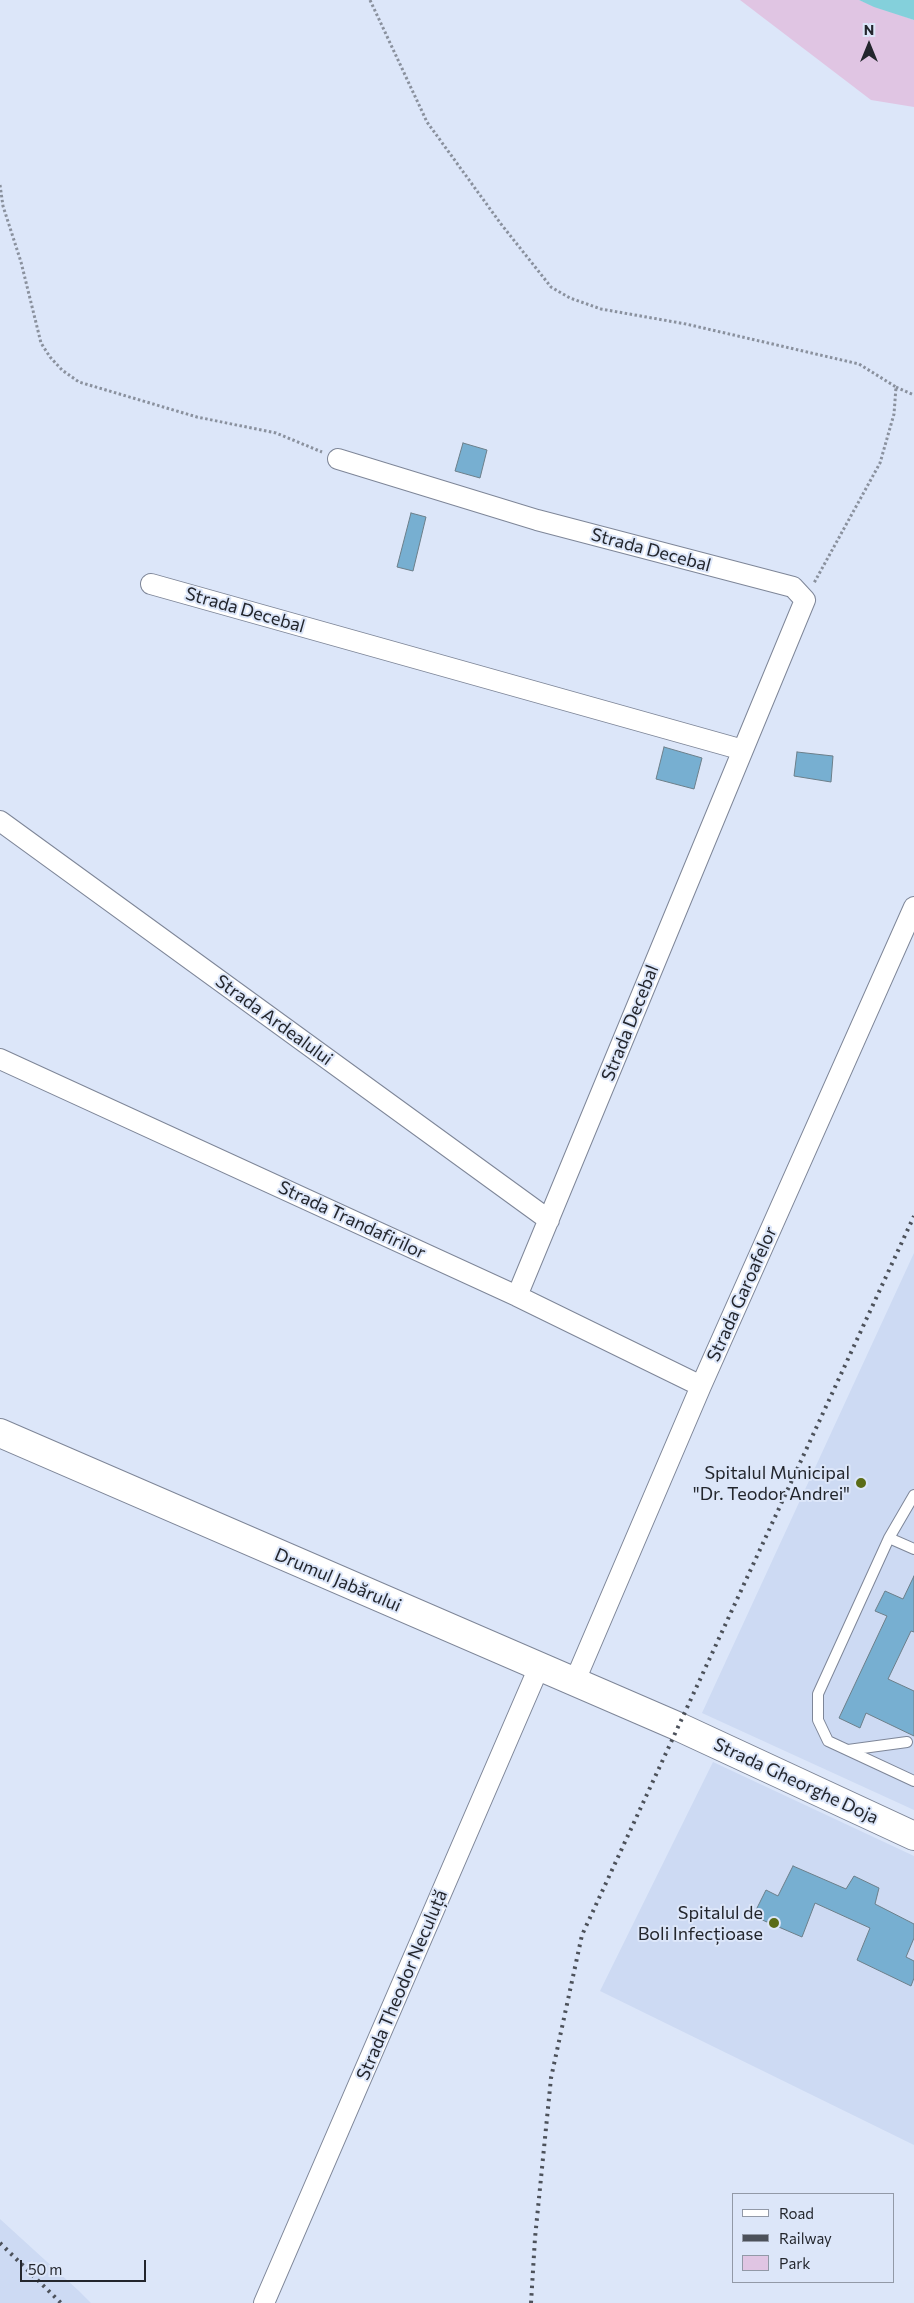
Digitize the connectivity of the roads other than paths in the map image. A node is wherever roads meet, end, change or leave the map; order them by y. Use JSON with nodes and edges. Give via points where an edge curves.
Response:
{"nodes":[{"id":1,"x":338,"y":459,"type":"road end"},
{"id":2,"x":151,"y":584,"type":"dead end"},
{"id":3,"x":743,"y":750,"type":"junction"},
{"id":4,"x":0,"y":821,"type":"edge"},
{"id":5,"x":914,"y":907,"type":"edge"},
{"id":6,"x":0,"y":1059,"type":"edge"},
{"id":7,"x":549,"y":1220,"type":"junction"},
{"id":8,"x":517,"y":1296,"type":"junction"},
{"id":9,"x":701,"y":1386,"type":"junction"},
{"id":10,"x":0,"y":1433,"type":"edge"},
{"id":11,"x":914,"y":1495,"type":"edge"},
{"id":12,"x":889,"y":1538,"type":"junction"},
{"id":13,"x":914,"y":1549,"type":"edge"},
{"id":14,"x":539,"y":1667,"type":"junction"},
{"id":15,"x":574,"y":1683,"type":"junction"},
{"id":16,"x":677,"y":1726,"type":"joint"},
{"id":17,"x":907,"y":1742,"type":"dead end"},
{"id":18,"x":847,"y":1750,"type":"junction"},
{"id":19,"x":914,"y":1781,"type":"edge"},
{"id":20,"x":914,"y":1836,"type":"edge"},
{"id":21,"x":264,"y":2303,"type":"edge"}],
"edges":[{"from":1,"to":3,"type":"street","name":"Strada Decebal","via":[[537,520],[793,587],[805,600]]},
{"from":2,"to":3,"type":"street","name":"Strada Decebal"},
{"from":3,"to":7,"type":"street","name":"Strada Decebal"},
{"from":4,"to":7,"type":"street","name":"Strada Ardealului"},
{"from":5,"to":9,"type":"street","name":"Strada Garoafelor"},
{"from":6,"to":8,"type":"street","name":"Strada Trandafirilor"},
{"from":7,"to":8,"type":"street","name":"Strada Decebal"},
{"from":8,"to":9,"type":"street","name":"Strada Trandafirilor"},
{"from":9,"to":15,"type":"street","name":"Strada Garoafelor"},
{"from":10,"to":14,"type":"main road","name":"Drumul Jabărului"},
{"from":11,"to":12,"type":"lane"},
{"from":12,"to":13,"type":"lane"},
{"from":12,"to":18,"type":"lane","via":[[818,1694],[818,1720],[828,1741]]},
{"from":14,"to":15,"type":"main road","name":"Drumul Jabărului"},
{"from":14,"to":21,"type":"street","name":"Strada Theodor Neculuță"},
{"from":15,"to":16,"type":"main road","name":"Drumul Jabărului"},
{"from":16,"to":20,"type":"main road","name":"Strada Gheorghe Doja"},
{"from":17,"to":18,"type":"lane"},
{"from":18,"to":19,"type":"lane"}]}
